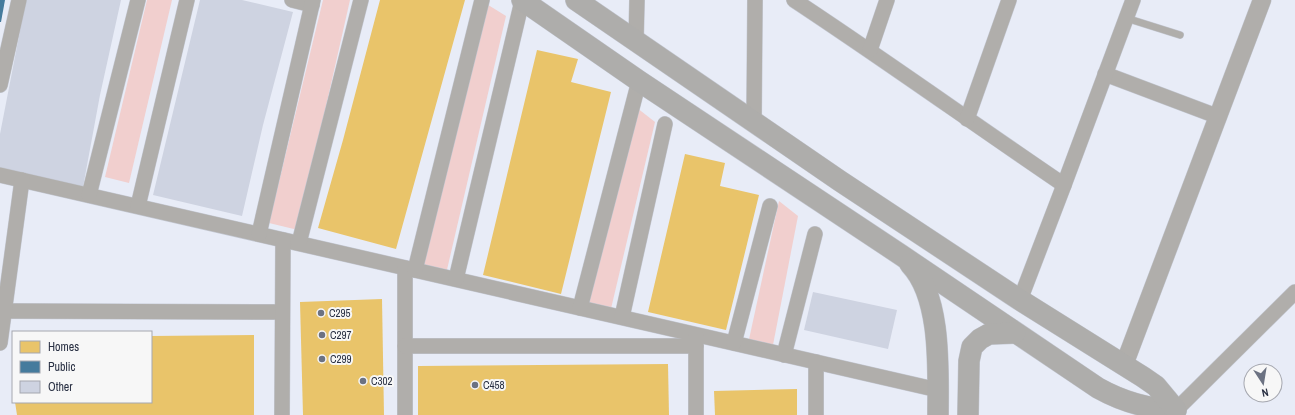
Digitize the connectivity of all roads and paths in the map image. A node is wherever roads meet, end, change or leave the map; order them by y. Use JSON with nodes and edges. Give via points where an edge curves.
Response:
{"nodes":[{"id":1,"x":19,"y":0,"type":"edge"},
{"id":2,"x":138,"y":0,"type":"edge"},
{"id":3,"x":187,"y":0,"type":"edge"},
{"id":4,"x":292,"y":0,"type":"edge"},
{"id":5,"x":361,"y":0,"type":"edge"},
{"id":6,"x":482,"y":0,"type":"edge"},
{"id":7,"x":522,"y":0,"type":"edge"},
{"id":8,"x":576,"y":0,"type":"edge"},
{"id":9,"x":637,"y":0,"type":"edge"},
{"id":10,"x":755,"y":0,"type":"edge"},
{"id":11,"x":794,"y":0,"type":"edge"},
{"id":12,"x":887,"y":0,"type":"edge"},
{"id":13,"x":1009,"y":0,"type":"edge"},
{"id":14,"x":1133,"y":0,"type":"edge"},
{"id":15,"x":1262,"y":0,"type":"edge"},
{"id":16,"x":313,"y":2,"type":"edge"},
{"id":17,"x":1126,"y":18,"type":"junction"},
{"id":18,"x":1180,"y":36,"type":"dead end"},
{"id":19,"x":636,"y":41,"type":"junction"},
{"id":20,"x":870,"y":50,"type":"junction"},
{"id":21,"x":1105,"y":74,"type":"junction"},
{"id":22,"x":639,"y":81,"type":"junction"},
{"id":23,"x":0,"y":85,"type":"edge"},
{"id":24,"x":1219,"y":117,"type":"junction"},
{"id":25,"x":966,"y":119,"type":"junction"},
{"id":26,"x":754,"y":121,"type":"junction"},
{"id":27,"x":665,"y":124,"type":"dead end"},
{"id":28,"x":0,"y":175,"type":"edge"},
{"id":29,"x":22,"y":180,"type":"junction"},
{"id":30,"x":840,"y":181,"type":"junction"},
{"id":31,"x":1064,"y":185,"type":"junction"},
{"id":32,"x":89,"y":195,"type":"junction"},
{"id":33,"x":825,"y":204,"type":"junction"},
{"id":34,"x":138,"y":206,"type":"junction"},
{"id":35,"x":770,"y":206,"type":"dead end"},
{"id":36,"x":259,"y":234,"type":"junction"},
{"id":37,"x":815,"y":234,"type":"dead end"},
{"id":38,"x":282,"y":240,"type":"junction"},
{"id":39,"x":299,"y":243,"type":"junction"},
{"id":40,"x":901,"y":255,"type":"junction"},
{"id":41,"x":410,"y":269,"type":"junction"},
{"id":42,"x":456,"y":279,"type":"junction"},
{"id":43,"x":1295,"y":292,"type":"edge"},
{"id":44,"x":1020,"y":300,"type":"junction"},
{"id":45,"x":580,"y":308,"type":"junction"},
{"id":46,"x":4,"y":311,"type":"junction"},
{"id":47,"x":282,"y":312,"type":"junction"},
{"id":48,"x":622,"y":317,"type":"junction"},
{"id":49,"x":1015,"y":333,"type":"junction"},
{"id":50,"x":696,"y":340,"type":"junction"},
{"id":51,"x":0,"y":343,"type":"edge"},
{"id":52,"x":734,"y":343,"type":"junction"},
{"id":53,"x":405,"y":346,"type":"junction"},
{"id":54,"x":784,"y":355,"type":"junction"},
{"id":55,"x":816,"y":362,"type":"junction"},
{"id":56,"x":1124,"y":365,"type":"junction"},
{"id":57,"x":938,"y":390,"type":"junction"},
{"id":58,"x":1180,"y":412,"type":"edge"},
{"id":59,"x":282,"y":415,"type":"edge"},
{"id":60,"x":405,"y":415,"type":"edge"},
{"id":61,"x":696,"y":415,"type":"edge"},
{"id":62,"x":816,"y":415,"type":"edge"},
{"id":63,"x":938,"y":415,"type":"edge"},
{"id":64,"x":968,"y":415,"type":"edge"}],
"edges":[{"from":1,"to":23,"type":"street"},
{"from":2,"to":32,"type":"street"},
{"from":3,"to":34,"type":"street"},
{"from":4,"to":16,"type":"street"},
{"from":5,"to":39,"type":"street"},
{"from":6,"to":41,"type":"street"},
{"from":7,"to":22,"type":"main road"},
{"from":7,"to":42,"type":"street"},
{"from":8,"to":19,"type":"main road"},
{"from":9,"to":19,"type":"street"},
{"from":10,"to":26,"type":"street"},
{"from":11,"to":20,"type":"street"},
{"from":12,"to":20,"type":"street"},
{"from":13,"to":25,"type":"street"},
{"from":14,"to":17,"type":"street"},
{"from":15,"to":24,"type":"street"},
{"from":16,"to":36,"type":"street"},
{"from":17,"to":18,"type":"lane"},
{"from":17,"to":21,"type":"street"},
{"from":19,"to":26,"type":"main road"},
{"from":20,"to":25,"type":"street"},
{"from":21,"to":24,"type":"street"},
{"from":21,"to":31,"type":"street"},
{"from":22,"to":33,"type":"main road"},
{"from":22,"to":45,"type":"street"},
{"from":24,"to":56,"type":"street"},
{"from":25,"to":31,"type":"street"},
{"from":26,"to":30,"type":"main road"},
{"from":27,"to":48,"type":"street"},
{"from":28,"to":29,"type":"street"},
{"from":29,"to":32,"type":"street"},
{"from":29,"to":46,"type":"street"},
{"from":30,"to":33,"type":"main road"},
{"from":30,"to":44,"type":"main road"},
{"from":31,"to":44,"type":"street"},
{"from":32,"to":34,"type":"street"},
{"from":33,"to":40,"type":"main road"},
{"from":34,"to":36,"type":"street"},
{"from":35,"to":52,"type":"street"},
{"from":36,"to":38,"type":"street"},
{"from":37,"to":54,"type":"street"},
{"from":38,"to":39,"type":"street"},
{"from":38,"to":47,"type":"street"},
{"from":39,"to":41,"type":"street"},
{"from":40,"to":49,"type":"main road"},
{"from":40,"to":57,"type":"main road","via":[[915,269],[929,300],[936,339]]},
{"from":41,"to":42,"type":"street"},
{"from":41,"to":53,"type":"street"},
{"from":42,"to":45,"type":"street"},
{"from":43,"to":58,"type":"street"},
{"from":44,"to":56,"type":"main road"},
{"from":45,"to":48,"type":"street"},
{"from":46,"to":47,"type":"street"},
{"from":46,"to":51,"type":"street"},
{"from":47,"to":59,"type":"street"},
{"from":48,"to":50,"type":"street"},
{"from":49,"to":58,"type":"main road","via":[[1113,396],[1143,407]]},
{"from":49,"to":64,"type":"main road","via":[[989,334],[972,347],[968,361]]},
{"from":50,"to":52,"type":"street"},
{"from":50,"to":53,"type":"street"},
{"from":50,"to":61,"type":"street"},
{"from":52,"to":54,"type":"street"},
{"from":53,"to":60,"type":"street"},
{"from":54,"to":55,"type":"street"},
{"from":55,"to":57,"type":"street"},
{"from":55,"to":62,"type":"street"},
{"from":56,"to":58,"type":"main road","via":[[1156,386]]},
{"from":57,"to":63,"type":"main road"}]}
